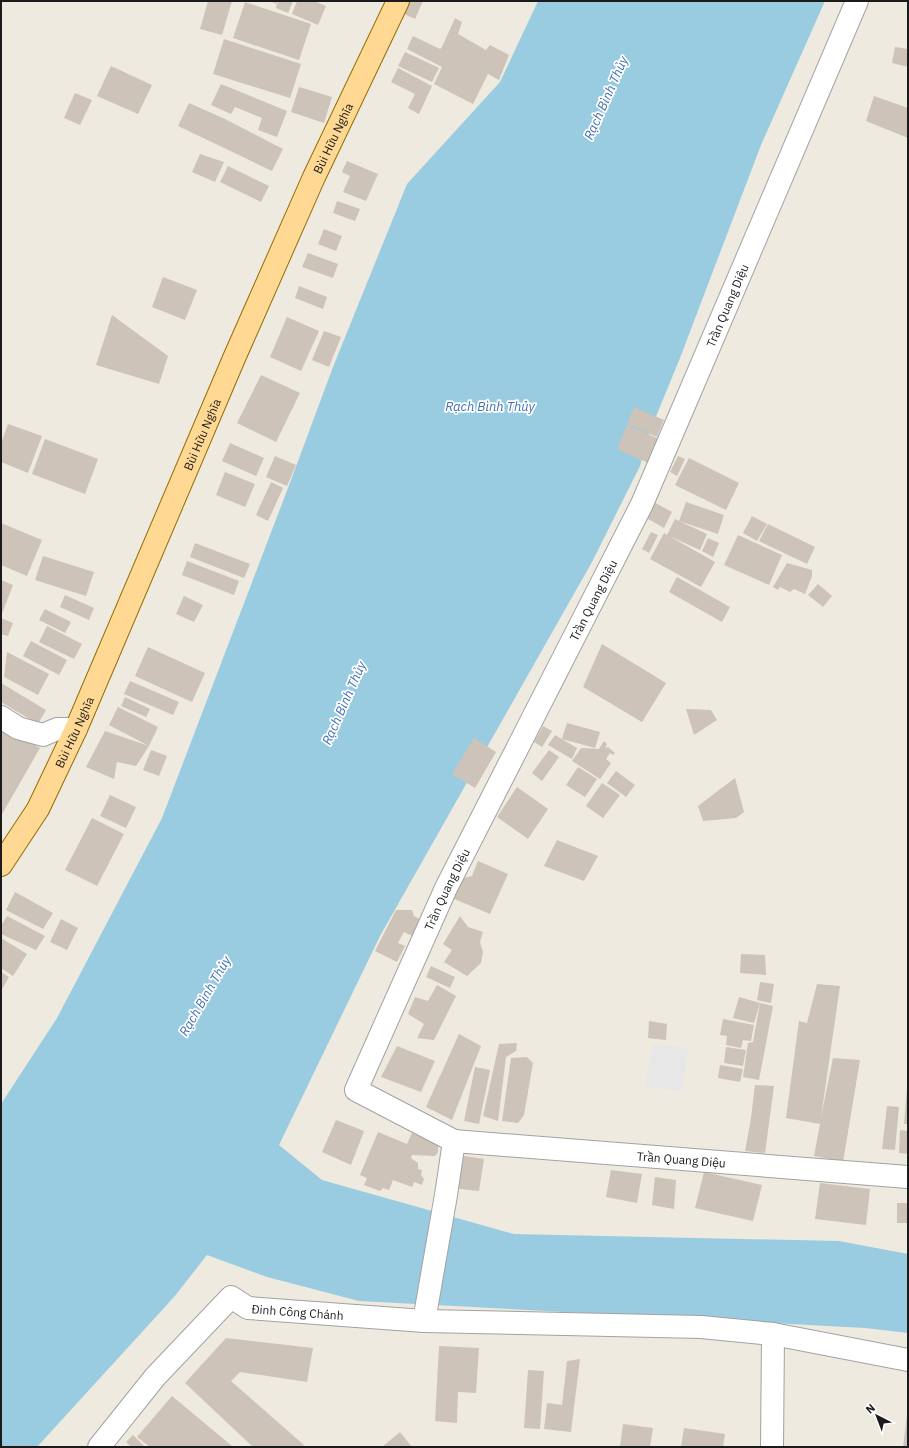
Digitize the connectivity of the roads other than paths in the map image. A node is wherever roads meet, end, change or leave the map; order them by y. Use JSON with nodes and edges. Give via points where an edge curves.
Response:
{"nodes":[{"id":1,"x":398,"y":1,"type":"edge"},
{"id":2,"x":857,"y":1,"type":"edge"},
{"id":3,"x":1,"y":717,"type":"edge"},
{"id":4,"x":76,"y":729,"type":"junction"},
{"id":5,"x":1,"y":865,"type":"edge"},
{"id":6,"x":454,"y":1141,"type":"junction"},
{"id":7,"x":908,"y":1178,"type":"edge"},
{"id":8,"x":425,"y":1314,"type":"junction"},
{"id":9,"x":773,"y":1334,"type":"junction"},
{"id":10,"x":908,"y":1360,"type":"edge"},
{"id":11,"x":99,"y":1447,"type":"edge"},
{"id":12,"x":772,"y":1447,"type":"edge"}],
"edges":[{"from":1,"to":4,"type":"main road","name":"Bùi Hữu Nghĩa","via":[[314,177]]},
{"from":2,"to":6,"type":"street","name":"Trần Quang Diệu","via":[[642,504],[446,888],[356,1090]]},
{"from":3,"to":4,"type":"street","via":[[18,728],[43,735],[57,729]]},
{"from":4,"to":5,"type":"main road","name":"Bùi Hữu Nghĩa","via":[[38,809]]},
{"from":6,"to":7,"type":"street","name":"Trần Quang Diệu"},
{"from":6,"to":8,"type":"street"},
{"from":8,"to":9,"type":"street","via":[[701,1327]]},
{"from":8,"to":11,"type":"street","name":"Đinh Công Chánh","via":[[248,1308],[231,1297],[155,1377]]},
{"from":9,"to":10,"type":"street"},
{"from":9,"to":12,"type":"street"}]}
